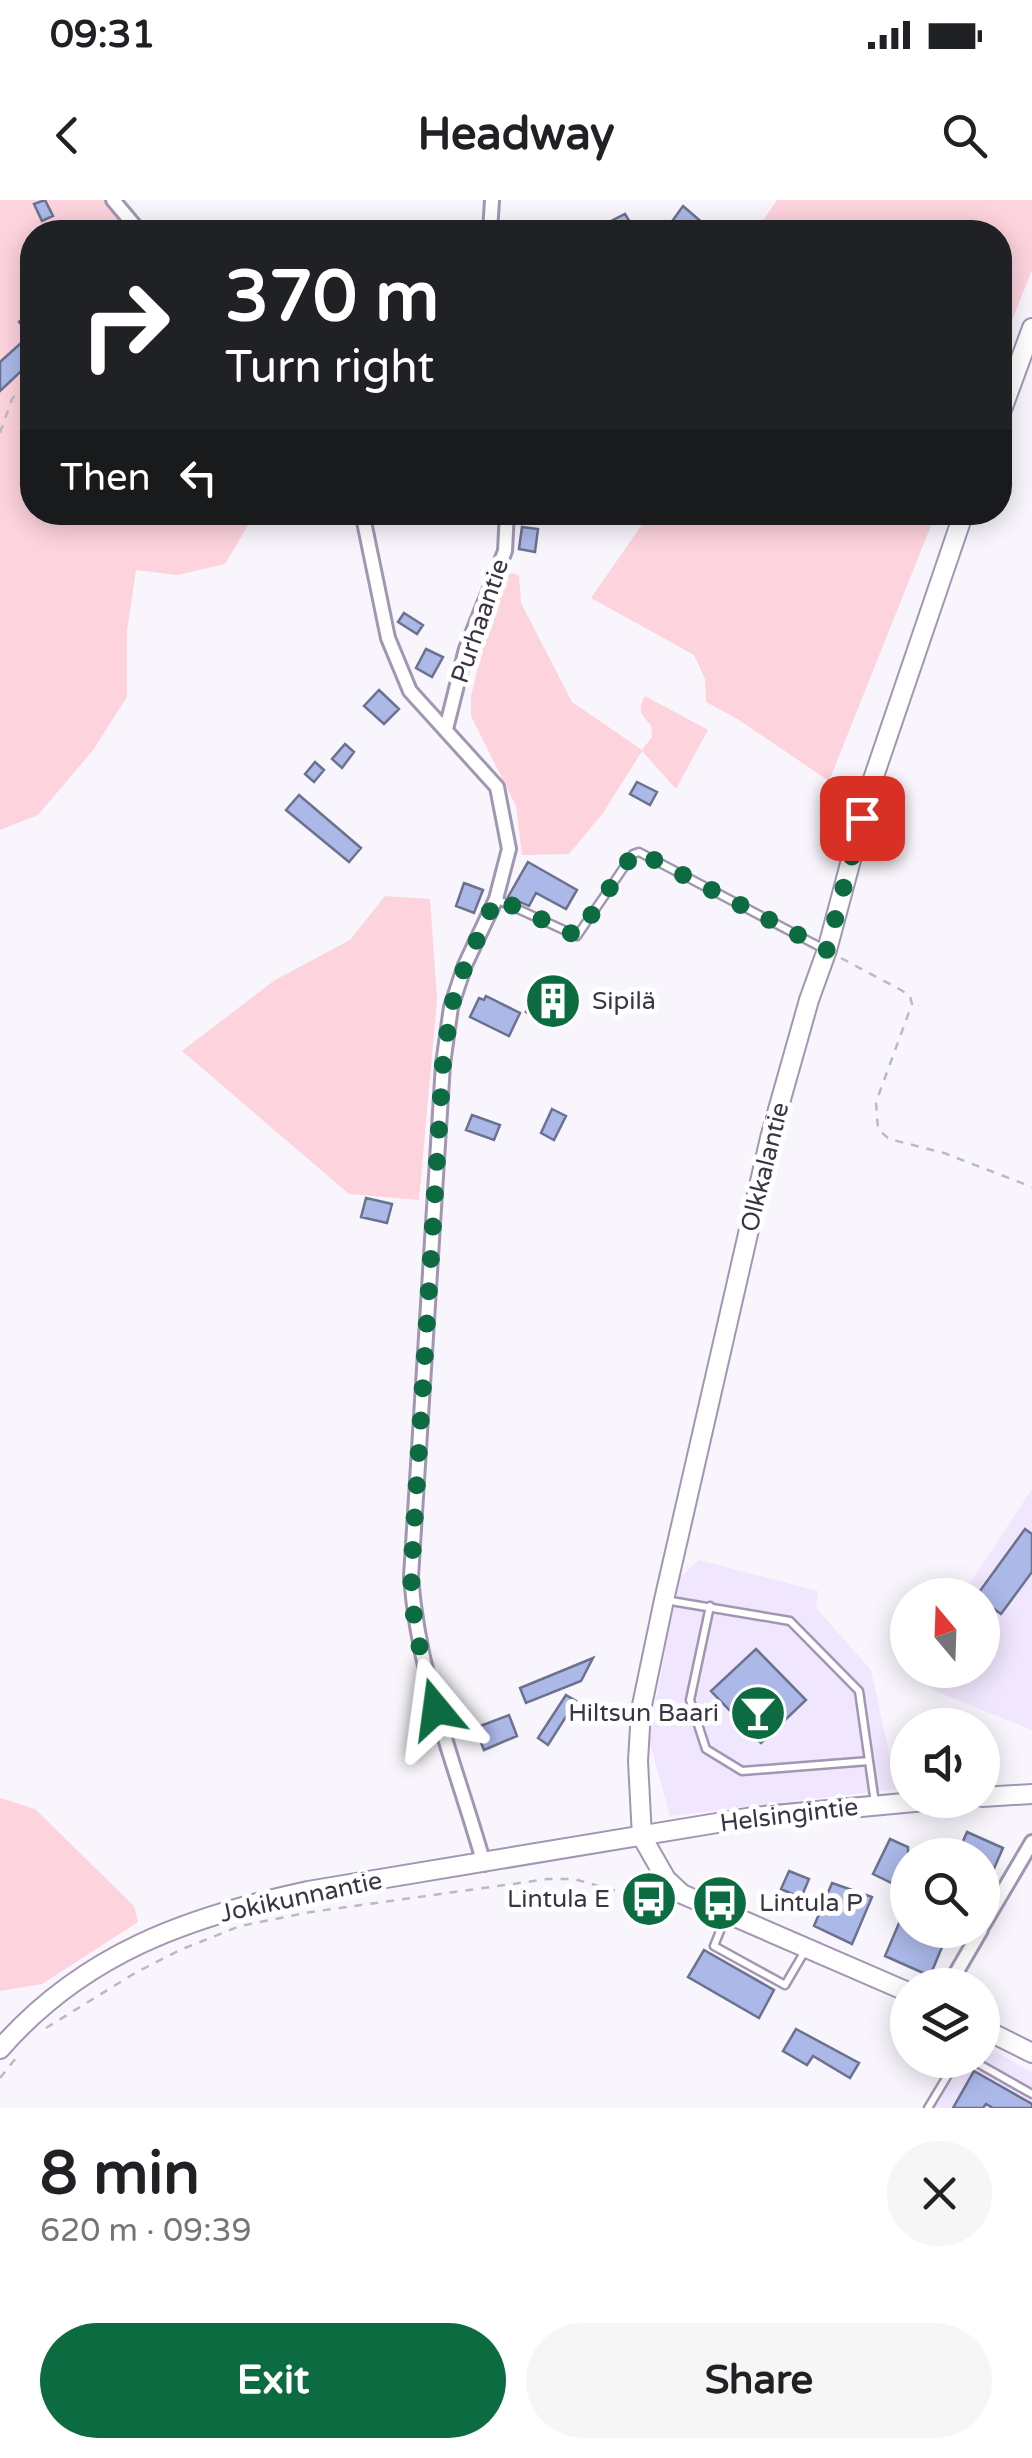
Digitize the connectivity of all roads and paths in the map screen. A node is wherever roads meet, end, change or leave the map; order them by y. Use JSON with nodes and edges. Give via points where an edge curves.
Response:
{"nodes":[{"id":1,"x":113,"y":200,"type":"edge"},
{"id":2,"x":130,"y":220,"type":"edge"},
{"id":3,"x":1032,"y":328,"type":"edge"},
{"id":4,"x":1012,"y":382,"type":"edge"},
{"id":5,"x":20,"y":391,"type":"edge"},
{"id":6,"x":0,"y":433,"type":"edge"},
{"id":7,"x":365,"y":525,"type":"edge"},
{"id":8,"x":506,"y":525,"type":"edge"},
{"id":9,"x":960,"y":525,"type":"edge"},
{"id":10,"x":446,"y":729,"type":"junction"},
{"id":11,"x":496,"y":898,"type":"junction"},
{"id":12,"x":827,"y":950,"type":"junction"},
{"id":13,"x":1032,"y":1187,"type":"edge"},
{"id":14,"x":664,"y":1600,"type":"junction"},
{"id":15,"x":710,"y":1606,"type":"junction"},
{"id":16,"x":869,"y":1761,"type":"junction"},
{"id":17,"x":1032,"y":1794,"type":"edge"},
{"id":18,"x":1000,"y":1796,"type":"edge"},
{"id":19,"x":890,"y":1803,"type":"edge"},
{"id":20,"x":875,"y":1804,"type":"junction"},
{"id":21,"x":642,"y":1836,"type":"junction"},
{"id":22,"x":1032,"y":1842,"type":"edge"},
{"id":23,"x":484,"y":1864,"type":"junction"},
{"id":24,"x":548,"y":1879,"type":"dead end"},
{"id":25,"x":666,"y":1879,"type":"junction"},
{"id":26,"x":631,"y":1894,"type":"dead end"},
{"id":27,"x":1000,"y":1898,"type":"edge"},
{"id":28,"x":727,"y":1915,"type":"junction"},
{"id":29,"x":806,"y":1949,"type":"junction"},
{"id":30,"x":890,"y":1984,"type":"edge"},
{"id":31,"x":42,"y":2030,"type":"dead end"},
{"id":32,"x":1000,"y":2037,"type":"edge"},
{"id":33,"x":0,"y":2050,"type":"edge"},
{"id":34,"x":21,"y":2052,"type":"dead end"},
{"id":35,"x":1032,"y":2053,"type":"edge"},
{"id":36,"x":1000,"y":2076,"type":"edge"},
{"id":37,"x":0,"y":2078,"type":"edge"},
{"id":38,"x":946,"y":2078,"type":"edge"},
{"id":39,"x":1032,"y":2094,"type":"edge"},
{"id":40,"x":928,"y":2108,"type":"edge"}],
"edges":[{"from":1,"to":2,"type":"street"},
{"from":3,"to":4,"type":"street"},
{"from":5,"to":6,"type":"path"},
{"from":7,"to":10,"type":"street","via":[[388,638],[410,691]]},
{"from":8,"to":10,"type":"street","name":"Purhaantie","via":[[505,550],[466,649]]},
{"from":9,"to":12,"type":"street","name":"Olkkalantie","via":[[871,785]]},
{"from":10,"to":11,"type":"street","via":[[497,787],[509,848]]},
{"from":11,"to":12,"type":"lane","via":[[577,936],[639,852]]},
{"from":11,"to":23,"type":"street","via":[[451,1007],[443,1064],[411,1577],[425,1676]]},
{"from":12,"to":13,"type":"path","via":[[910,996],[876,1102],[878,1129]]},
{"from":12,"to":14,"type":"street","name":"Olkkalantie","via":[[770,1138]]},
{"from":14,"to":15,"type":"lane"},
{"from":14,"to":21,"type":"street","name":"Olkkalantie","via":[[641,1710]]},
{"from":15,"to":16,"type":"lane","via":[[790,1621],[859,1691]]},
{"from":15,"to":16,"type":"lane","via":[[690,1700],[706,1749],[742,1771]]},
{"from":16,"to":20,"type":"lane"},
{"from":17,"to":18,"type":"street"},
{"from":19,"to":20,"type":"street","name":"Helsingintie"},
{"from":20,"to":21,"type":"street","name":"Helsingintie"},
{"from":21,"to":23,"type":"street","name":"Jokikunnantie"},
{"from":21,"to":25,"type":"street"},
{"from":22,"to":27,"type":"street"},
{"from":23,"to":33,"type":"street","name":"Jokikunnantie","via":[[308,1891],[171,1928],[68,1986]]},
{"from":24,"to":31,"type":"path","via":[[240,1926],[134,1974]]},
{"from":25,"to":26,"type":"path"},
{"from":25,"to":28,"type":"street"},
{"from":28,"to":29,"type":"street"},
{"from":28,"to":29,"type":"lane","via":[[714,1946],[785,1985]]},
{"from":29,"to":30,"type":"street"},
{"from":32,"to":35,"type":"street"},
{"from":34,"to":37,"type":"path"},
{"from":36,"to":39,"type":"lane"},
{"from":38,"to":40,"type":"lane"}]}
